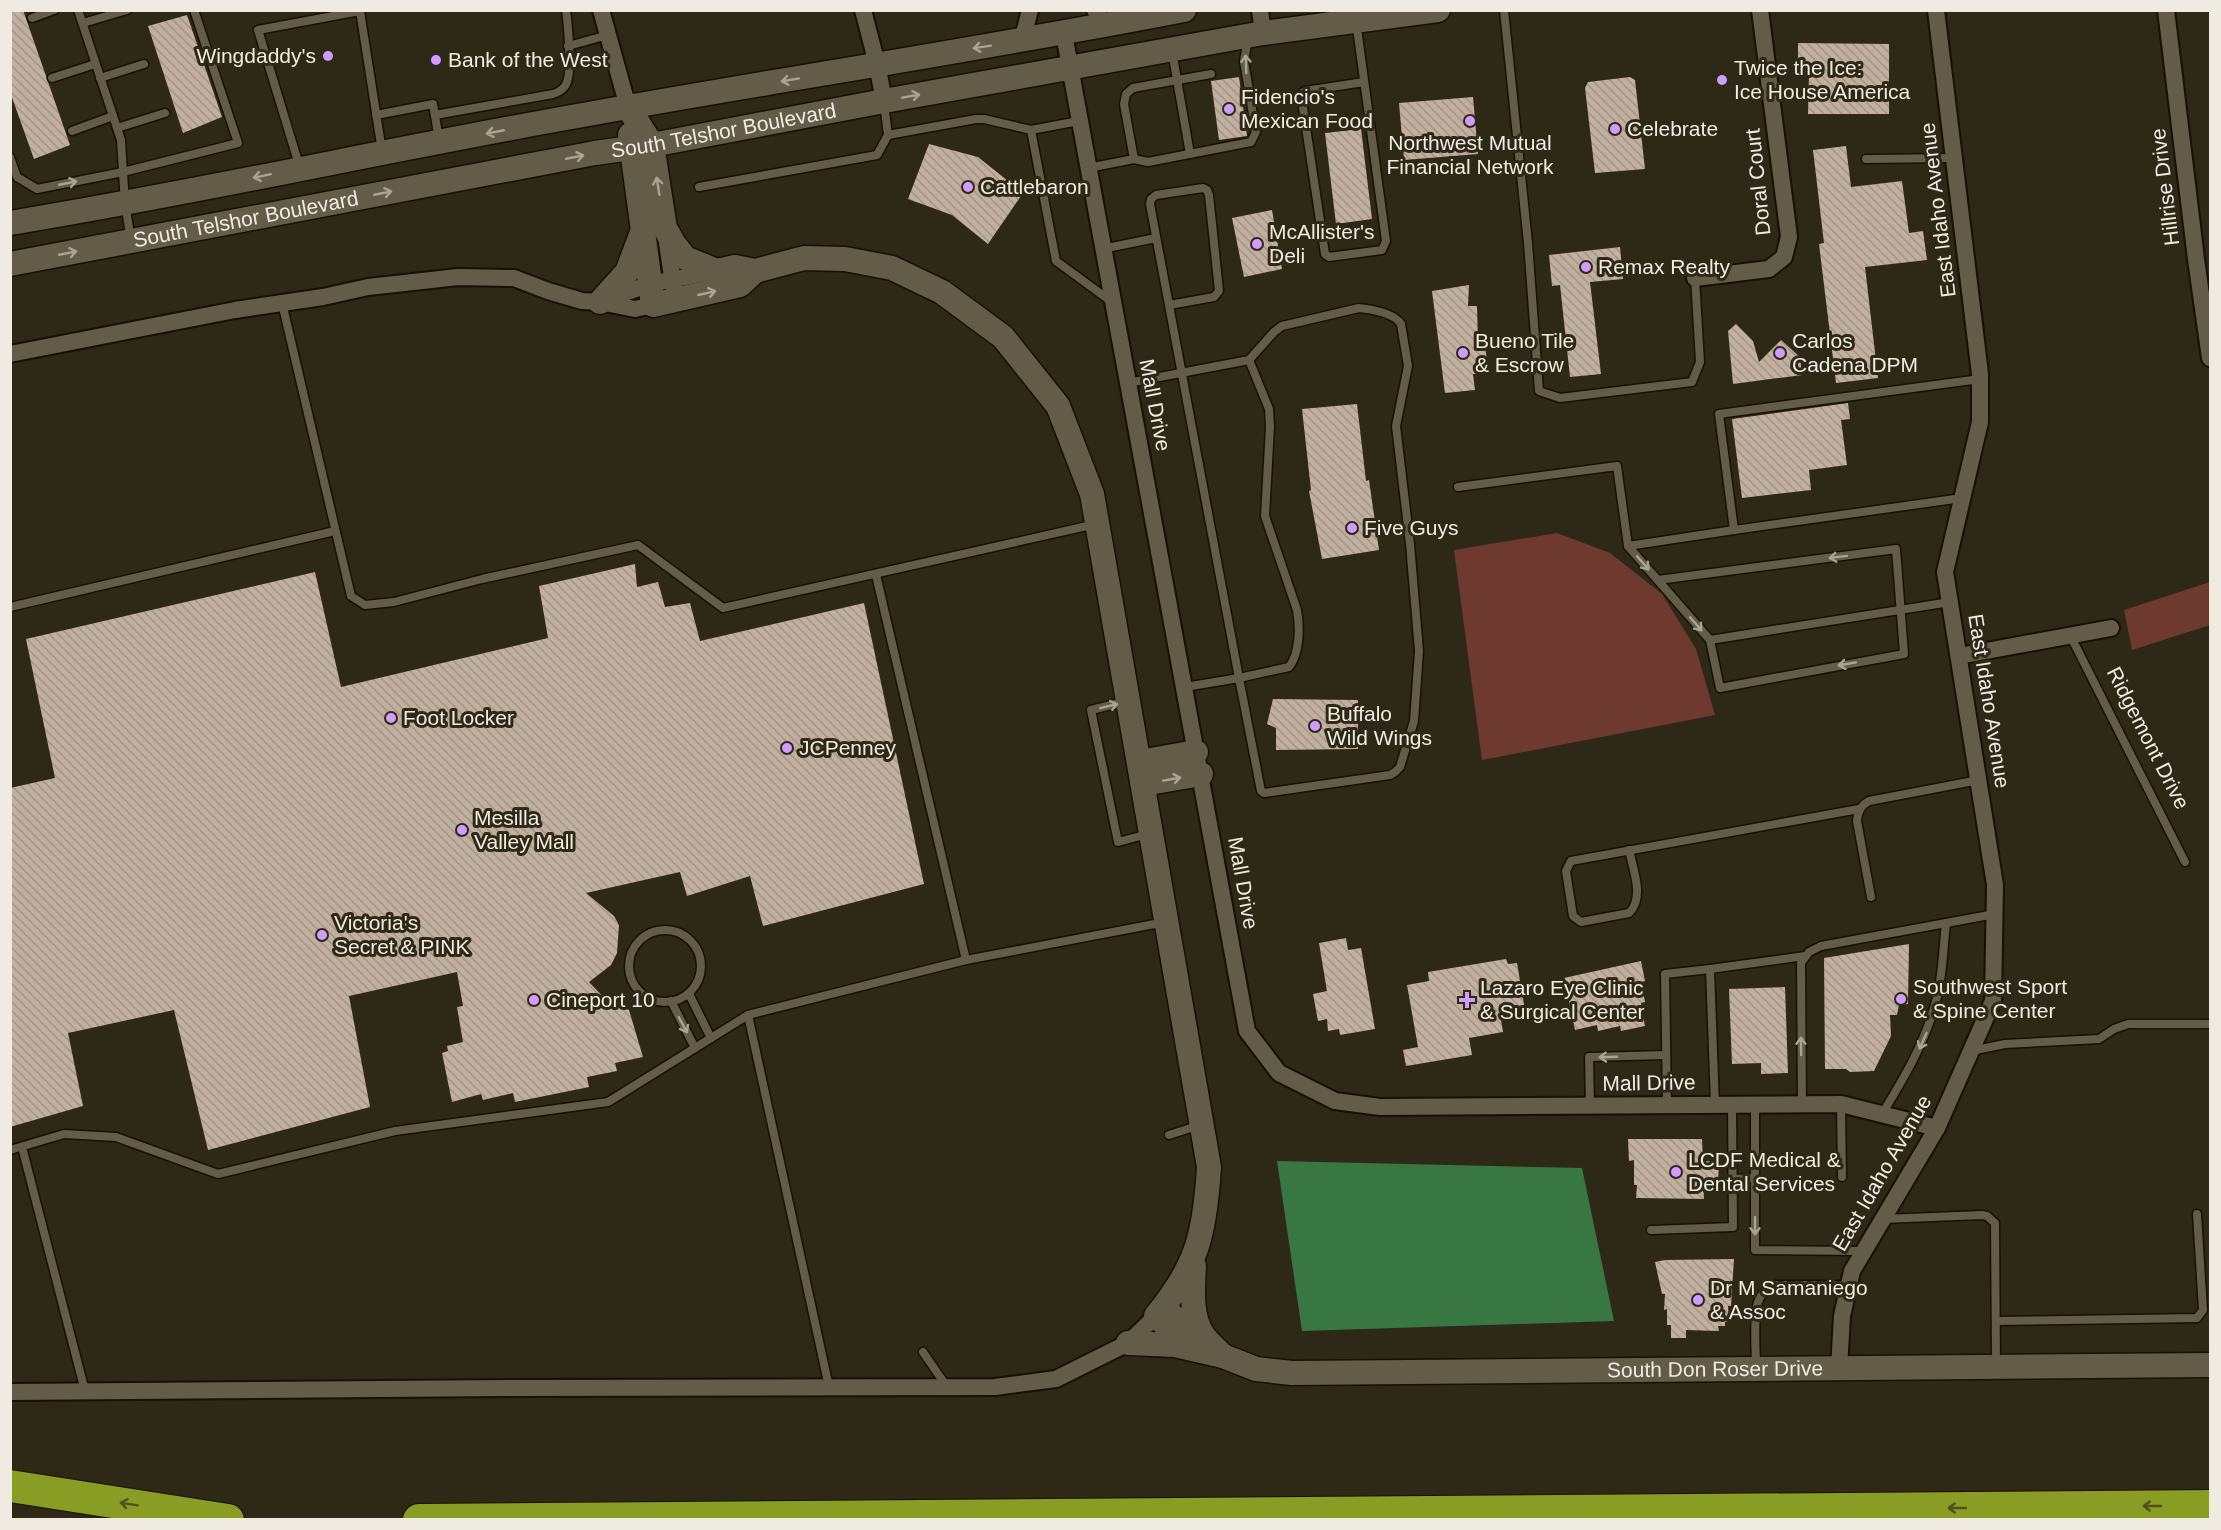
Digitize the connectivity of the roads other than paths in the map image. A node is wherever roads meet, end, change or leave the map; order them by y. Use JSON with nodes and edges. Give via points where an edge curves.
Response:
{"nodes":[{"id":1,"x":54,"y":10,"type":"edge"},
{"id":2,"x":78,"y":10,"type":"edge"},
{"id":3,"x":127,"y":10,"type":"edge"},
{"id":4,"x":194,"y":10,"type":"edge"},
{"id":5,"x":566,"y":10,"type":"edge"},
{"id":6,"x":601,"y":10,"type":"edge"},
{"id":7,"x":863,"y":10,"type":"edge"},
{"id":8,"x":1030,"y":10,"type":"edge"},
{"id":9,"x":1184,"y":10,"type":"edge"},
{"id":10,"x":1438,"y":10,"type":"edge"},
{"id":11,"x":1504,"y":10,"type":"edge"},
{"id":12,"x":1760,"y":10,"type":"edge"},
{"id":13,"x":1936,"y":10,"type":"edge"},
{"id":14,"x":2166,"y":10,"type":"edge"},
{"id":15,"x":360,"y":11,"type":"edge"},
{"id":16,"x":32,"y":18,"type":"dead end"},
{"id":17,"x":1100,"y":18,"type":"edge"},
{"id":18,"x":1356,"y":21,"type":"junction"},
{"id":19,"x":82,"y":23,"type":"junction"},
{"id":20,"x":1257,"y":26,"type":"edge"},
{"id":21,"x":1064,"y":34,"type":"junction"},
{"id":22,"x":608,"y":35,"type":"junction"},
{"id":23,"x":1022,"y":41,"type":"junction"},
{"id":24,"x":568,"y":46,"type":"junction"},
{"id":25,"x":1171,"y":49,"type":"junction"},
{"id":26,"x":95,"y":64,"type":"junction"},
{"id":27,"x":144,"y":64,"type":"dead end"},
{"id":28,"x":878,"y":64,"type":"junction"},
{"id":29,"x":1068,"y":67,"type":"junction"},
{"id":30,"x":1211,"y":74,"type":"dead end"},
{"id":31,"x":52,"y":78,"type":"dead end"},
{"id":32,"x":100,"y":78,"type":"junction"},
{"id":33,"x":1177,"y":79,"type":"junction"},
{"id":34,"x":1364,"y":82,"type":"junction"},
{"id":35,"x":884,"y":101,"type":"junction"},
{"id":36,"x":628,"y":107,"type":"junction"},
{"id":37,"x":165,"y":113,"type":"dead end"},
{"id":38,"x":376,"y":115,"type":"junction"},
{"id":39,"x":435,"y":115,"type":"junction"},
{"id":40,"x":113,"y":116,"type":"junction"},
{"id":41,"x":1079,"y":121,"type":"junction"},
{"id":42,"x":117,"y":128,"type":"junction"},
{"id":43,"x":1031,"y":130,"type":"junction"},
{"id":44,"x":72,"y":131,"type":"dead end"},
{"id":45,"x":888,"y":135,"type":"junction"},
{"id":46,"x":439,"y":143,"type":"junction"},
{"id":47,"x":641,"y":147,"type":"junction"},
{"id":48,"x":383,"y":153,"type":"junction"},
{"id":49,"x":1190,"y":154,"type":"junction"},
{"id":50,"x":10,"y":157,"type":"edge"},
{"id":51,"x":1954,"y":158,"type":"junction"},
{"id":52,"x":1134,"y":159,"type":"junction"},
{"id":53,"x":1866,"y":159,"type":"dead end"},
{"id":54,"x":1087,"y":168,"type":"junction"},
{"id":55,"x":300,"y":169,"type":"junction"},
{"id":56,"x":123,"y":172,"type":"junction"},
{"id":57,"x":699,"y":187,"type":"dead end"},
{"id":58,"x":125,"y":204,"type":"junction"},
{"id":59,"x":10,"y":223,"type":"edge"},
{"id":60,"x":653,"y":229,"type":"junction"},
{"id":61,"x":1156,"y":238,"type":"junction"},
{"id":62,"x":131,"y":241,"type":"junction"},
{"id":63,"x":1102,"y":249,"type":"junction"},
{"id":64,"x":2203,"y":259,"type":"edge"},
{"id":65,"x":10,"y":264,"type":"edge"},
{"id":66,"x":717,"y":270,"type":"junction"},
{"id":67,"x":755,"y":271,"type":"junction"},
{"id":68,"x":1695,"y":278,"type":"joint"},
{"id":69,"x":663,"y":292,"type":"junction"},
{"id":70,"x":600,"y":302,"type":"junction"},
{"id":71,"x":1112,"y":302,"type":"junction"},
{"id":72,"x":282,"y":303,"type":"junction"},
{"id":73,"x":1169,"y":305,"type":"junction"},
{"id":74,"x":10,"y":354,"type":"edge"},
{"id":75,"x":2211,"y":358,"type":"edge"},
{"id":76,"x":1249,"y":360,"type":"junction"},
{"id":77,"x":1182,"y":373,"type":"junction"},
{"id":78,"x":1980,"y":379,"type":"junction"},
{"id":79,"x":1128,"y":383,"type":"junction"},
{"id":80,"x":1458,"y":487,"type":"dead end"},
{"id":81,"x":1962,"y":498,"type":"junction"},
{"id":82,"x":1097,"y":524,"type":"junction"},
{"id":83,"x":1734,"y":530,"type":"junction"},
{"id":84,"x":335,"y":531,"type":"junction"},
{"id":85,"x":1628,"y":546,"type":"junction"},
{"id":86,"x":876,"y":575,"type":"junction"},
{"id":87,"x":1658,"y":580,"type":"junction"},
{"id":88,"x":1950,"y":602,"type":"junction"},
{"id":89,"x":10,"y":607,"type":"edge"},
{"id":90,"x":1900,"y":610,"type":"junction"},
{"id":91,"x":2111,"y":628,"type":"dead end"},
{"id":92,"x":2070,"y":635,"type":"junction"},
{"id":93,"x":1710,"y":640,"type":"junction"},
{"id":94,"x":1959,"y":656,"type":"junction"},
{"id":95,"x":1239,"y":678,"type":"junction"},
{"id":96,"x":1185,"y":687,"type":"junction"},
{"id":97,"x":1128,"y":701,"type":"junction"},
{"id":98,"x":1198,"y":763,"type":"junction"},
{"id":99,"x":1141,"y":773,"type":"junction"},
{"id":100,"x":1979,"y":780,"type":"junction"},
{"id":101,"x":1859,"y":809,"type":"junction"},
{"id":102,"x":1151,"y":833,"type":"junction"},
{"id":103,"x":1629,"y":850,"type":"junction"},
{"id":104,"x":2185,"y":862,"type":"dead end"},
{"id":105,"x":1871,"y":897,"type":"dead end"},
{"id":106,"x":1995,"y":914,"type":"junction"},
{"id":107,"x":1167,"y":921,"type":"junction"},
{"id":108,"x":1946,"y":923,"type":"junction"},
{"id":109,"x":1804,"y":956,"type":"junction"},
{"id":110,"x":966,"y":960,"type":"junction"},
{"id":111,"x":1710,"y":969,"type":"junction"},
{"id":112,"x":688,"y":994,"type":"junction"},
{"id":113,"x":671,"y":1001,"type":"junction"},
{"id":114,"x":748,"y":1015,"type":"junction"},
{"id":115,"x":2211,"y":1024,"type":"edge"},
{"id":116,"x":711,"y":1038,"type":"junction"},
{"id":117,"x":695,"y":1048,"type":"junction"},
{"id":118,"x":1971,"y":1051,"type":"junction"},
{"id":119,"x":1666,"y":1055,"type":"junction"},
{"id":120,"x":1724,"y":1104,"type":"junction"},
{"id":121,"x":1755,"y":1104,"type":"junction"},
{"id":122,"x":1802,"y":1104,"type":"junction"},
{"id":123,"x":1841,"y":1104,"type":"junction"},
{"id":124,"x":1667,"y":1105,"type":"junction"},
{"id":125,"x":1590,"y":1106,"type":"junction"},
{"id":126,"x":1882,"y":1114,"type":"junction"},
{"id":127,"x":1203,"y":1125,"type":"junction"},
{"id":128,"x":1937,"y":1128,"type":"junction"},
{"id":129,"x":1169,"y":1135,"type":"dead end"},
{"id":130,"x":22,"y":1147,"type":"junction"},
{"id":131,"x":10,"y":1150,"type":"edge"},
{"id":132,"x":1842,"y":1177,"type":"dead end"},
{"id":133,"x":1755,"y":1178,"type":"junction"},
{"id":134,"x":1733,"y":1179,"type":"junction"},
{"id":135,"x":2197,"y":1214,"type":"dead end"},
{"id":136,"x":1883,"y":1219,"type":"junction"},
{"id":137,"x":1651,"y":1230,"type":"dead end"},
{"id":138,"x":1864,"y":1251,"type":"junction"},
{"id":139,"x":1195,"y":1255,"type":"junction"},
{"id":140,"x":1849,"y":1285,"type":"junction"},
{"id":141,"x":1160,"y":1311,"type":"junction"},
{"id":142,"x":1996,"y":1321,"type":"junction"},
{"id":143,"x":1197,"y":1341,"type":"junction"},
{"id":144,"x":1128,"y":1343,"type":"junction"},
{"id":145,"x":923,"y":1352,"type":"dead end"},
{"id":146,"x":2211,"y":1365,"type":"edge"},
{"id":147,"x":1996,"y":1366,"type":"junction"},
{"id":148,"x":1839,"y":1368,"type":"junction"},
{"id":149,"x":1756,"y":1369,"type":"junction"},
{"id":150,"x":947,"y":1387,"type":"junction"},
{"id":151,"x":829,"y":1388,"type":"junction"},
{"id":152,"x":85,"y":1391,"type":"junction"},
{"id":153,"x":10,"y":1392,"type":"edge"},
{"id":154,"x":10,"y":1486,"type":"edge"},
{"id":155,"x":2211,"y":1506,"type":"edge"},
{"id":156,"x":228,"y":1520,"type":"edge"},
{"id":157,"x":419,"y":1520,"type":"edge"}],
"edges":[{"from":1,"to":16,"type":"lane"},
{"from":2,"to":19,"type":"lane"},
{"from":3,"to":19,"type":"lane"},
{"from":4,"to":56,"type":"lane","via":[[238,143]]},
{"from":5,"to":24,"type":"lane"},
{"from":6,"to":22,"type":"street"},
{"from":7,"to":28,"type":"street"},
{"from":8,"to":23,"type":"street"},
{"from":9,"to":17,"type":"street","name":"South Telshor Boulevard"},
{"from":10,"to":18,"type":"street","name":"South Telshor Boulevard"},
{"from":11,"to":68,"type":"lane","via":[[1539,392],[1560,398],[1692,382],[1700,362]]},
{"from":12,"to":68,"type":"street","name":"Doral Court","via":[[1789,237],[1784,257],[1769,269]]},
{"from":13,"to":51,"type":"street","name":"East Idaho Avenue"},
{"from":14,"to":64,"type":"street","name":"Hillrise Drive"},
{"from":15,"to":38,"type":"lane"},
{"from":15,"to":55,"type":"lane","via":[[258,30]]},
{"from":17,"to":21,"type":"street","name":"South Telshor Boulevard"},
{"from":18,"to":20,"type":"street","name":"South Telshor Boulevard"},
{"from":18,"to":34,"type":"lane"},
{"from":19,"to":26,"type":"lane"},
{"from":20,"to":25,"type":"street","name":"South Telshor Boulevard"},
{"from":49,"to":20,"type":"lane","one_way":true,"via":[[1255,138],[1244,61]]},
{"from":21,"to":23,"type":"street","name":"South Telshor Boulevard"},
{"from":21,"to":29,"type":"street","name":"Mall Drive"},
{"from":22,"to":24,"type":"lane"},
{"from":22,"to":36,"type":"street"},
{"from":23,"to":28,"type":"street","name":"South Telshor Boulevard","one_way":true},
{"from":24,"to":39,"type":"lane","via":[[567,82],[561,91]]},
{"from":25,"to":29,"type":"street","name":"South Telshor Boulevard"},
{"from":25,"to":33,"type":"lane"},
{"from":26,"to":31,"type":"lane"},
{"from":26,"to":32,"type":"lane"},
{"from":27,"to":32,"type":"lane"},
{"from":28,"to":35,"type":"street"},
{"from":28,"to":36,"type":"street","name":"South Telshor Boulevard","one_way":true},
{"from":35,"to":29,"type":"street","name":"South Telshor Boulevard","one_way":true},
{"from":29,"to":41,"type":"street","name":"Mall Drive"},
{"from":30,"to":33,"type":"lane"},
{"from":32,"to":40,"type":"lane"},
{"from":33,"to":49,"type":"lane"},
{"from":33,"to":52,"type":"lane","via":[[1133,88],[1126,94],[1124,104]]},
{"from":34,"to":34,"type":"lane","via":[[1386,241],[1382,250],[1329,257],[1325,254],[1301,94]]},
{"from":35,"to":45,"type":"lane"},
{"from":35,"to":47,"type":"street","name":"South Telshor Boulevard"},
{"from":36,"to":46,"type":"street","name":"South Telshor Boulevard","one_way":true},
{"from":36,"to":47,"type":"street"},
{"from":37,"to":42,"type":"lane"},
{"from":38,"to":39,"type":"lane","via":[[433,104]]},
{"from":38,"to":48,"type":"lane"},
{"from":39,"to":46,"type":"lane"},
{"from":40,"to":42,"type":"lane"},
{"from":40,"to":44,"type":"lane"},
{"from":41,"to":43,"type":"lane"},
{"from":41,"to":54,"type":"street","name":"Mall Drive"},
{"from":42,"to":56,"type":"lane"},
{"from":43,"to":45,"type":"lane","via":[[976,118]]},
{"from":43,"to":71,"type":"lane","via":[[1056,261]]},
{"from":45,"to":57,"type":"lane","via":[[877,155]]},
{"from":46,"to":48,"type":"street","name":"South Telshor Boulevard"},
{"from":47,"to":60,"type":"street"},
{"from":62,"to":47,"type":"street","name":"South Telshor Boulevard","one_way":true},
{"from":48,"to":55,"type":"street","name":"South Telshor Boulevard"},
{"from":49,"to":52,"type":"lane","via":[[1148,162]]},
{"from":50,"to":56,"type":"lane","one_way":true,"via":[[17,177],[37,189]]},
{"from":51,"to":53,"type":"lane"},
{"from":51,"to":78,"type":"street","name":"East Idaho Avenue"},
{"from":52,"to":54,"type":"lane"},
{"from":54,"to":63,"type":"street","name":"Mall Drive"},
{"from":55,"to":58,"type":"street","name":"South Telshor Boulevard","one_way":true},
{"from":56,"to":58,"type":"lane"},
{"from":58,"to":59,"type":"street","name":"South Telshor Boulevard"},
{"from":58,"to":62,"type":"lane"},
{"from":60,"to":66,"type":"street","via":[[685,258]]},
{"from":60,"to":69,"type":"street"},
{"from":60,"to":70,"type":"street","via":[[627,272]]},
{"from":61,"to":63,"type":"lane"},
{"from":61,"to":73,"type":"lane"},
{"from":61,"to":73,"type":"lane","via":[[1151,199],[1156,195],[1208,190],[1219,291],[1214,297]]},
{"from":65,"to":62,"type":"street","name":"South Telshor Boulevard","one_way":true},
{"from":63,"to":71,"type":"street","name":"Mall Drive"},
{"from":64,"to":75,"type":"street","name":"Hillrise Drive"},
{"from":66,"to":67,"type":"street","via":[[735,267]]},
{"from":66,"to":69,"type":"street"},
{"from":69,"to":67,"type":"street","one_way":true,"via":[[740,285]]},
{"from":67,"to":82,"type":"street","via":[[804,258],[845,259],[892,268],[942,292],[1003,337],[1058,406],[1092,494]]},
{"from":69,"to":70,"type":"street"},
{"from":70,"to":72,"type":"street","via":[[582,301],[514,278],[458,277],[368,287]]},
{"from":71,"to":79,"type":"street","name":"Mall Drive"},
{"from":72,"to":74,"type":"street"},
{"from":72,"to":84,"type":"lane"},
{"from":73,"to":77,"type":"lane"},
{"from":76,"to":77,"type":"lane"},
{"from":76,"to":95,"type":"lane","via":[[1269,409],[1265,516],[1299,621],[1294,661],[1289,667]]},
{"from":76,"to":95,"type":"lane","via":[[1282,326],[1359,308],[1397,319],[1401,324],[1408,366],[1396,426],[1419,651],[1414,721],[1400,767],[1389,775],[1270,793],[1261,791]]},
{"from":77,"to":79,"type":"lane"},
{"from":77,"to":95,"type":"lane"},
{"from":78,"to":81,"type":"street","name":"East Idaho Avenue","via":[[1980,422]]},
{"from":78,"to":83,"type":"lane","via":[[1719,414]]},
{"from":79,"to":96,"type":"street","name":"Mall Drive"},
{"from":80,"to":85,"type":"lane","via":[[1617,465]]},
{"from":81,"to":83,"type":"lane"},
{"from":81,"to":88,"type":"street","name":"East Idaho Avenue","via":[[1945,572]]},
{"from":82,"to":86,"type":"lane"},
{"from":82,"to":97,"type":"street"},
{"from":83,"to":85,"type":"lane"},
{"from":84,"to":86,"type":"lane","via":[[351,596],[365,605],[394,602],[638,545],[723,608]]},
{"from":84,"to":89,"type":"lane"},
{"from":85,"to":87,"type":"lane","one_way":true},
{"from":86,"to":110,"type":"lane"},
{"from":90,"to":87,"type":"lane","one_way":true,"via":[[1896,549]]},
{"from":87,"to":93,"type":"lane","one_way":true},
{"from":88,"to":90,"type":"lane"},
{"from":88,"to":94,"type":"street","name":"East Idaho Avenue"},
{"from":90,"to":93,"type":"lane"},
{"from":90,"to":93,"type":"lane","one_way":true,"via":[[1904,654],[1720,688]]},
{"from":91,"to":92,"type":"street"},
{"from":92,"to":94,"type":"street"},
{"from":92,"to":104,"type":"lane","name":"Ridgemont Drive"},
{"from":94,"to":100,"type":"street","name":"East Idaho Avenue"},
{"from":95,"to":96,"type":"lane"},
{"from":96,"to":98,"type":"street","name":"Mall Drive"},
{"from":97,"to":99,"type":"street"},
{"from":102,"to":97,"type":"lane","one_way":true,"via":[[1118,842],[1091,710]]},
{"from":98,"to":99,"type":"street"},
{"from":98,"to":125,"type":"street","name":"Mall Drive","via":[[1247,1031],[1279,1073],[1335,1101],[1380,1107]]},
{"from":99,"to":102,"type":"street"},
{"from":100,"to":101,"type":"lane","via":[[1869,801]]},
{"from":100,"to":106,"type":"street","name":"East Idaho Avenue","via":[[1995,885]]},
{"from":101,"to":103,"type":"lane"},
{"from":101,"to":105,"type":"lane","via":[[1857,821]]},
{"from":102,"to":107,"type":"street"},
{"from":103,"to":103,"type":"lane","via":[[1570,861],[1567,865],[1573,916],[1578,920],[1629,913],[1633,909],[1638,897]]},
{"from":106,"to":108,"type":"lane"},
{"from":106,"to":118,"type":"street","name":"East Idaho Avenue","via":[[1993,1001]]},
{"from":107,"to":110,"type":"lane"},
{"from":107,"to":127,"type":"street"},
{"from":108,"to":109,"type":"lane","via":[[1816,947]]},
{"from":108,"to":126,"type":"lane","one_way":true,"via":[[1937,999],[1926,1034]]},
{"from":109,"to":111,"type":"lane"},
{"from":122,"to":109,"type":"lane","one_way":true},
{"from":110,"to":114,"type":"lane"},
{"from":111,"to":119,"type":"lane","via":[[1665,974]]},
{"from":111,"to":120,"type":"lane"},
{"from":112,"to":113,"type":"lane"},
{"from":112,"to":113,"type":"lane","via":[[700,974],[698,951],[692,942],[672,931],[649,934],[633,950],[630,974],[643,995]]},
{"from":112,"to":116,"type":"lane"},
{"from":113,"to":117,"type":"lane","one_way":true},
{"from":114,"to":116,"type":"lane"},
{"from":114,"to":151,"type":"lane"},
{"from":115,"to":118,"type":"lane","via":[[2128,1024],[2099,1039],[2005,1044]]},
{"from":116,"to":117,"type":"lane"},
{"from":117,"to":130,"type":"lane","via":[[608,1102],[395,1131],[218,1174],[116,1137],[63,1134]]},
{"from":118,"to":128,"type":"street","name":"East Idaho Avenue"},
{"from":119,"to":124,"type":"lane"},
{"from":119,"to":125,"type":"lane","one_way":true,"via":[[1589,1057]]},
{"from":120,"to":121,"type":"street","name":"Mall Drive"},
{"from":120,"to":124,"type":"street","name":"Mall Drive"},
{"from":120,"to":134,"type":"lane"},
{"from":121,"to":122,"type":"street","name":"Mall Drive"},
{"from":121,"to":133,"type":"lane"},
{"from":122,"to":123,"type":"street","name":"Mall Drive"},
{"from":123,"to":126,"type":"street","name":"Mall Drive"},
{"from":123,"to":132,"type":"lane"},
{"from":124,"to":125,"type":"street","name":"Mall Drive"},
{"from":126,"to":128,"type":"street","name":"Mall Drive"},
{"from":127,"to":129,"type":"lane"},
{"from":127,"to":139,"type":"street","via":[[1209,1167],[1207,1210]]},
{"from":128,"to":136,"type":"street","name":"East Idaho Avenue"},
{"from":130,"to":131,"type":"lane"},
{"from":130,"to":152,"type":"lane"},
{"from":133,"to":134,"type":"lane"},
{"from":133,"to":138,"type":"lane","one_way":true,"via":[[1755,1250]]},
{"from":134,"to":137,"type":"lane","via":[[1733,1227]]},
{"from":135,"to":142,"type":"lane","via":[[2202,1310],[2197,1318]]},
{"from":136,"to":138,"type":"street","name":"East Idaho Avenue"},
{"from":136,"to":142,"type":"lane","via":[[1982,1215],[1992,1219]]},
{"from":138,"to":140,"type":"street","name":"East Idaho Avenue"},
{"from":139,"to":141,"type":"street"},
{"from":139,"to":143,"type":"street","via":[[1192,1297]]},
{"from":140,"to":148,"type":"street","name":"East Idaho Avenue","via":[[1842,1316]]},
{"from":140,"to":149,"type":"lane","via":[[1773,1285],[1767,1289],[1757,1307]]},
{"from":141,"to":143,"type":"street","name":"South Don Roser Drive"},
{"from":141,"to":144,"type":"street"},
{"from":142,"to":147,"type":"lane"},
{"from":143,"to":144,"type":"street","via":[[1175,1345]]},
{"from":143,"to":149,"type":"street","name":"South Don Roser Drive","via":[[1256,1369],[1292,1373]]},
{"from":144,"to":150,"type":"street","via":[[1056,1379],[995,1387]]},
{"from":145,"to":150,"type":"lane"},
{"from":146,"to":147,"type":"street","name":"South Don Roser Drive"},
{"from":147,"to":148,"type":"street","name":"South Don Roser Drive"},
{"from":148,"to":149,"type":"street","name":"South Don Roser Drive"},
{"from":150,"to":151,"type":"street"},
{"from":151,"to":152,"type":"street"},
{"from":152,"to":153,"type":"street"},
{"from":156,"to":154,"type":"highway","one_way":true},
{"from":155,"to":157,"type":"highway","one_way":true}]}
